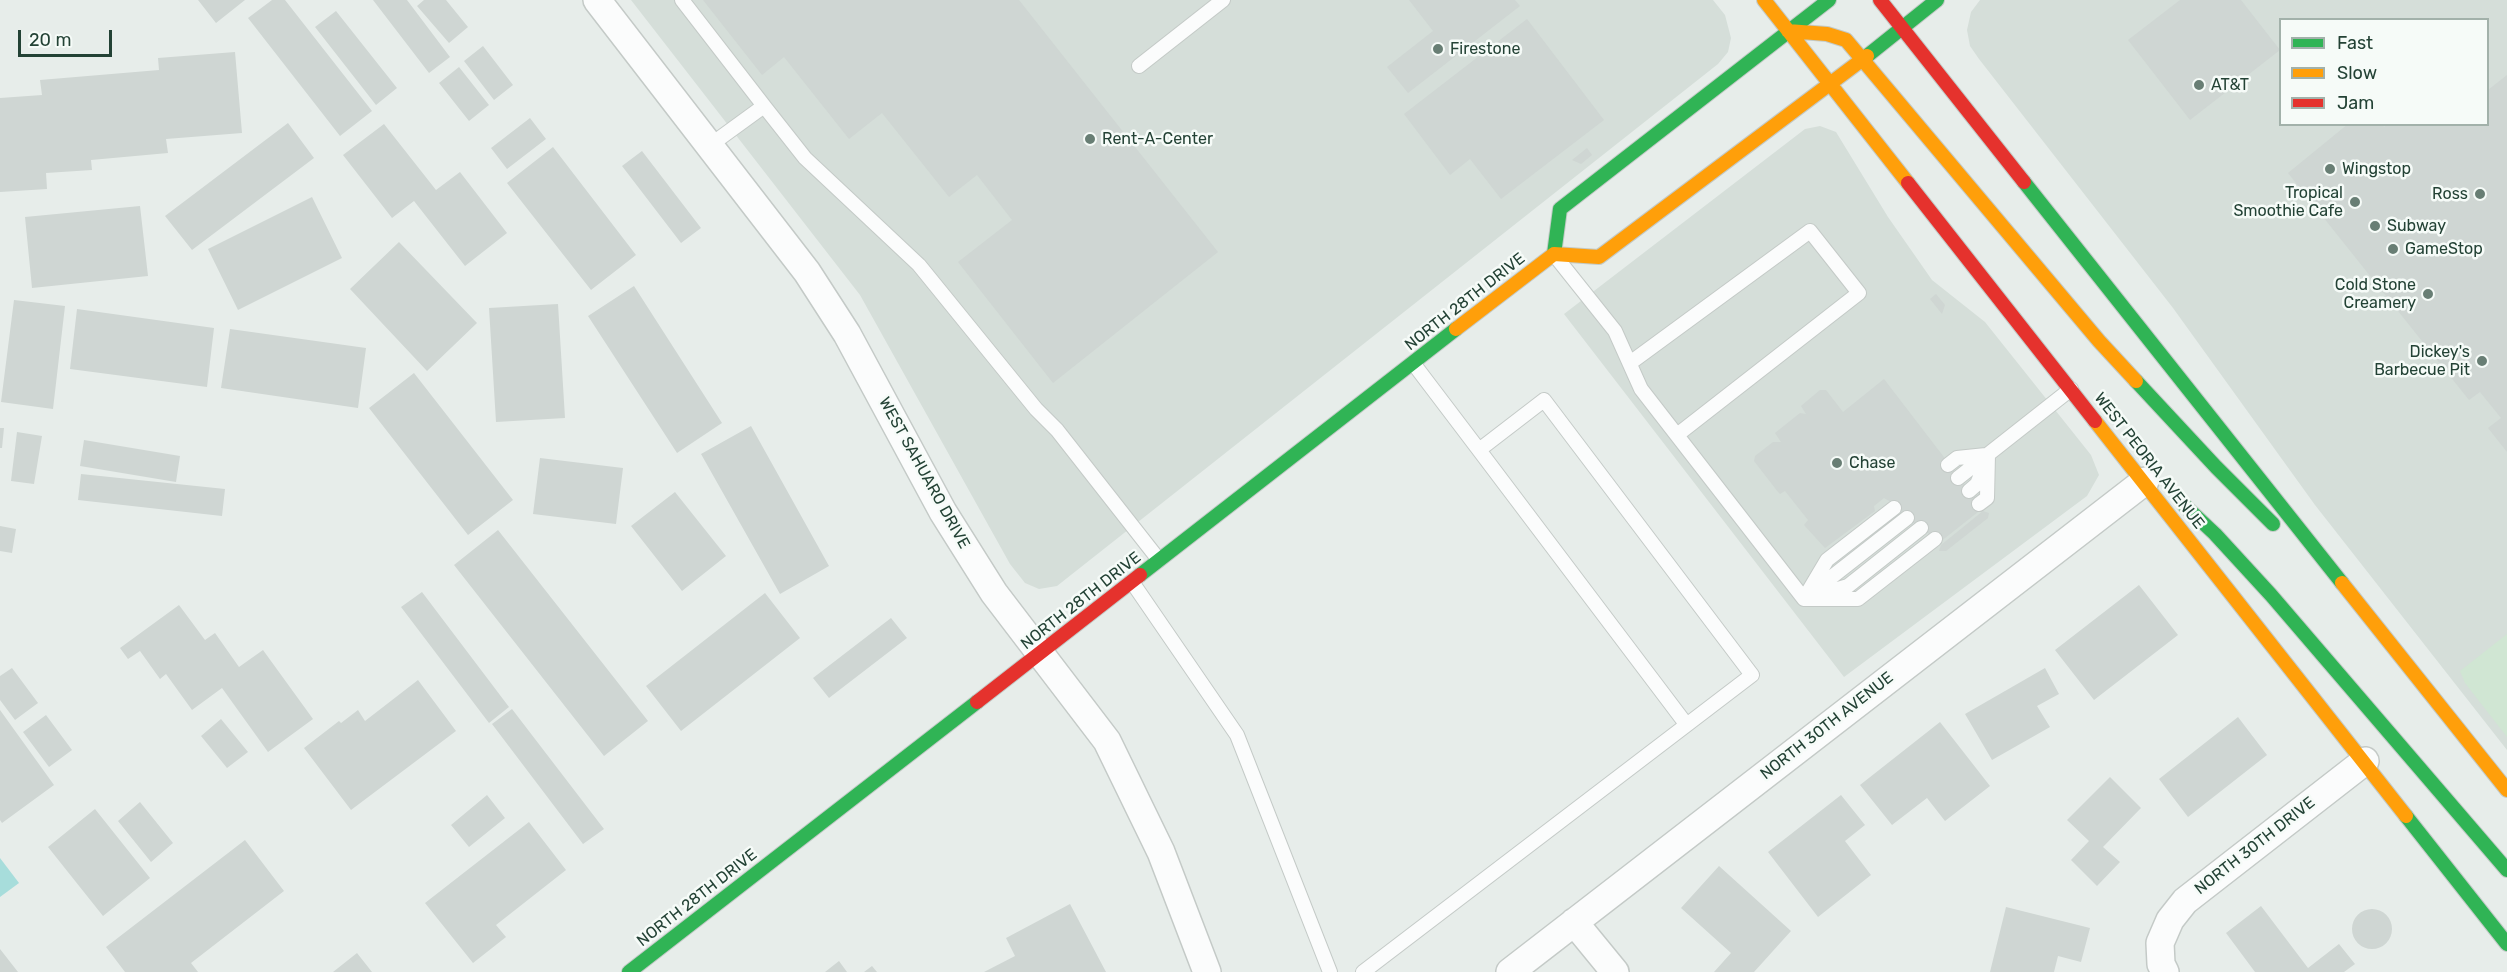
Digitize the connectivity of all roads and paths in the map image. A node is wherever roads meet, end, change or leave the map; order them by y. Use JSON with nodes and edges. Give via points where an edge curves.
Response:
{"nodes":[{"id":1,"x":597,"y":0,"type":"edge"},
{"id":2,"x":682,"y":0,"type":"edge"},
{"id":3,"x":1224,"y":0,"type":"edge"},
{"id":4,"x":1764,"y":0,"type":"edge"},
{"id":5,"x":1829,"y":0,"type":"edge"},
{"id":6,"x":1880,"y":0,"type":"edge"},
{"id":7,"x":1937,"y":0,"type":"edge"},
{"id":8,"x":1902,"y":29,"type":"junction"},
{"id":9,"x":1788,"y":31,"type":"junction"},
{"id":10,"x":1863,"y":58,"type":"junction"},
{"id":11,"x":1139,"y":66,"type":"dead end"},
{"id":12,"x":1829,"y":84,"type":"junction"},
{"id":13,"x":764,"y":106,"type":"junction"},
{"id":14,"x":710,"y":146,"type":"junction"},
{"id":15,"x":1554,"y":254,"type":"junction"},
{"id":16,"x":1413,"y":363,"type":"junction"},
{"id":17,"x":1630,"y":363,"type":"junction"},
{"id":18,"x":2071,"y":389,"type":"junction"},
{"id":19,"x":1677,"y":435,"type":"junction"},
{"id":20,"x":1479,"y":450,"type":"junction"},
{"id":21,"x":1988,"y":455,"type":"junction"},
{"id":22,"x":1948,"y":465,"type":"dead end"},
{"id":23,"x":1958,"y":478,"type":"dead end"},
{"id":24,"x":2145,"y":481,"type":"junction"},
{"id":25,"x":1969,"y":491,"type":"dead end"},
{"id":26,"x":1979,"y":504,"type":"dead end"},
{"id":27,"x":1894,"y":508,"type":"dead end"},
{"id":28,"x":1907,"y":518,"type":"dead end"},
{"id":29,"x":1921,"y":528,"type":"dead end"},
{"id":30,"x":1935,"y":539,"type":"dead end"},
{"id":31,"x":1159,"y":560,"type":"junction"},
{"id":32,"x":1132,"y":582,"type":"junction"},
{"id":33,"x":2343,"y":583,"type":"junction"},
{"id":34,"x":1804,"y":599,"type":"junction"},
{"id":35,"x":1040,"y":654,"type":"junction"},
{"id":36,"x":1686,"y":724,"type":"junction"},
{"id":37,"x":2364,"y":762,"type":"junction"},
{"id":38,"x":2507,"y":790,"type":"edge"},
{"id":39,"x":2507,"y":870,"type":"edge"},
{"id":40,"x":1574,"y":922,"type":"junction"},
{"id":41,"x":2507,"y":944,"type":"edge"},
{"id":42,"x":629,"y":972,"type":"edge"},
{"id":43,"x":1207,"y":972,"type":"edge"},
{"id":44,"x":1330,"y":972,"type":"edge"},
{"id":45,"x":1363,"y":972,"type":"edge"},
{"id":46,"x":1510,"y":972,"type":"edge"},
{"id":47,"x":1615,"y":972,"type":"edge"},
{"id":48,"x":2165,"y":972,"type":"edge"}],
"edges":[{"from":1,"to":14,"type":"street","name":"WEST SAHUARO DRIVE"},
{"from":2,"to":13,"type":"lane"},
{"from":3,"to":11,"type":"lane"},
{"from":4,"to":9,"type":"main road","name":"WEST PEORIA AVENUE"},
{"from":5,"to":9,"type":"main road"},
{"from":6,"to":8,"type":"main road"},
{"from":7,"to":8,"type":"main road"},
{"from":8,"to":10,"type":"main road"},
{"from":8,"to":33,"type":"main road"},
{"from":9,"to":10,"type":"main road","via":[[1827,34],[1845,40]]},
{"from":9,"to":12,"type":"main road","name":"WEST PEORIA AVENUE"},
{"from":9,"to":15,"type":"main road","via":[[1560,209]]},
{"from":10,"to":12,"type":"main road"},
{"from":10,"to":33,"type":"main road","via":[[2099,341],[2265,517]]},
{"from":12,"to":15,"type":"main road","via":[[1599,257]]},
{"from":12,"to":18,"type":"main road","name":"WEST PEORIA AVENUE"},
{"from":13,"to":14,"type":"lane"},
{"from":13,"to":31,"type":"lane","via":[[805,158],[919,265]]},
{"from":14,"to":35,"type":"street","name":"WEST SAHUARO DRIVE","via":[[807,272],[847,334],[943,512],[994,593]]},
{"from":15,"to":16,"type":"main road","name":"NORTH 28TH DRIVE"},
{"from":15,"to":17,"type":"lane","via":[[1615,331]]},
{"from":16,"to":20,"type":"lane"},
{"from":16,"to":31,"type":"main road","name":"NORTH 28TH DRIVE"},
{"from":17,"to":19,"type":"lane","via":[[1641,389]]},
{"from":17,"to":19,"type":"lane","via":[[1810,231],[1859,293]]},
{"from":18,"to":21,"type":"lane"},
{"from":18,"to":24,"type":"main road","name":"WEST PEORIA AVENUE"},
{"from":19,"to":34,"type":"lane"},
{"from":20,"to":36,"type":"lane"},
{"from":20,"to":36,"type":"lane","via":[[1544,400],[1724,637],[1752,675]]},
{"from":21,"to":22,"type":"lane","via":[[1957,458]]},
{"from":21,"to":23,"type":"lane"},
{"from":21,"to":25,"type":"lane","via":[[1977,484]]},
{"from":21,"to":26,"type":"lane","via":[[1988,498]]},
{"from":24,"to":37,"type":"main road","name":"WEST PEORIA AVENUE"},
{"from":24,"to":39,"type":"main road","via":[[2180,502],[2215,534],[2345,679]]},
{"from":24,"to":40,"type":"street","name":"NORTH 30TH AVENUE"},
{"from":27,"to":34,"type":"lane","via":[[1827,560]]},
{"from":28,"to":34,"type":"lane"},
{"from":29,"to":34,"type":"lane","via":[[1848,586]]},
{"from":30,"to":34,"type":"lane","via":[[1858,599]]},
{"from":31,"to":32,"type":"main road","name":"NORTH 28TH DRIVE"},
{"from":32,"to":35,"type":"main road","name":"NORTH 28TH DRIVE"},
{"from":32,"to":44,"type":"lane","via":[[1237,735]]},
{"from":33,"to":38,"type":"main road"},
{"from":35,"to":42,"type":"main road","name":"NORTH 28TH DRIVE"},
{"from":35,"to":43,"type":"street","name":"WEST SAHUARO DRIVE","via":[[1107,741],[1161,852]]},
{"from":36,"to":45,"type":"lane"},
{"from":37,"to":41,"type":"main road","name":"WEST PEORIA AVENUE"},
{"from":37,"to":48,"type":"street","name":"NORTH 30TH DRIVE","via":[[2185,901],[2170,920],[2160,943]]},
{"from":40,"to":46,"type":"street","name":"NORTH 30TH AVENUE"},
{"from":40,"to":47,"type":"street"}]}
